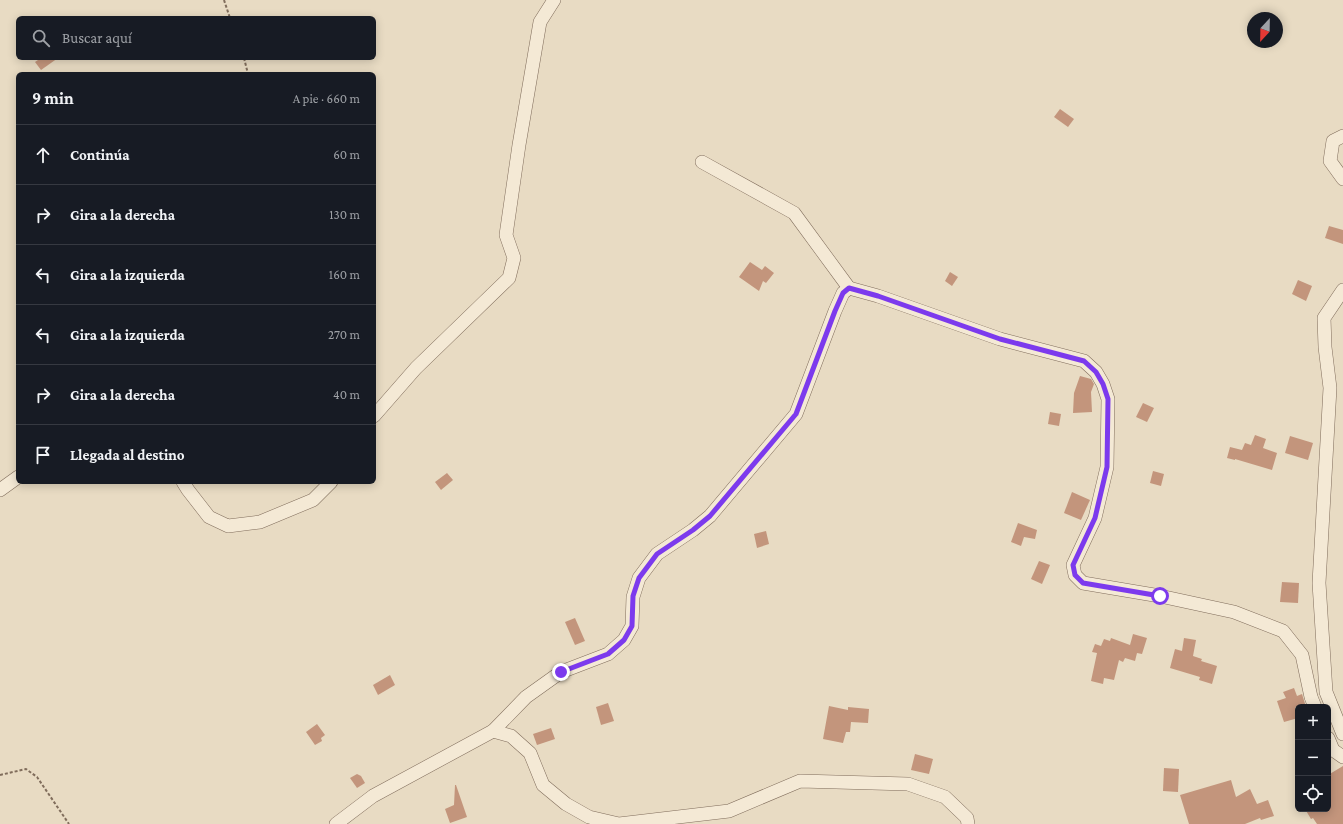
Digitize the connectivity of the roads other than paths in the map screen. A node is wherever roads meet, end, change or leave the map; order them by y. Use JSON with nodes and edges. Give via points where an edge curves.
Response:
{"nodes":[{"id":1,"x":554,"y":0,"type":"edge"},
{"id":2,"x":1343,"y":136,"type":"edge"},
{"id":3,"x":702,"y":162,"type":"dead end"},
{"id":4,"x":1343,"y":179,"type":"edge"},
{"id":5,"x":849,"y":288,"type":"junction"},
{"id":6,"x":1343,"y":290,"type":"edge"},
{"id":7,"x":376,"y":414,"type":"edge"},
{"id":8,"x":16,"y":478,"type":"edge"},
{"id":9,"x":184,"y":484,"type":"edge"},
{"id":10,"x":329,"y":484,"type":"edge"},
{"id":11,"x":0,"y":490,"type":"edge"},
{"id":12,"x":1314,"y":704,"type":"edge"},
{"id":13,"x":493,"y":731,"type":"junction"},
{"id":14,"x":1343,"y":734,"type":"edge"},
{"id":15,"x":1329,"y":740,"type":"edge"},
{"id":16,"x":1343,"y":757,"type":"edge"},
{"id":17,"x":336,"y":824,"type":"edge"},
{"id":18,"x":968,"y":824,"type":"edge"}],
"edges":[{"from":1,"to":7,"type":"street","via":[[540,22],[519,145],[506,235],[514,258],[509,278],[416,368]]},
{"from":2,"to":4,"type":"street","via":[[1333,141],[1330,161]]},
{"from":3,"to":5,"type":"street","via":[[794,213]]},
{"from":5,"to":12,"type":"street","via":[[1000,339],[1084,361],[1096,372],[1108,399],[1107,467],[1095,518],[1073,565],[1075,575],[1083,583],[1234,612],[1282,631],[1302,655]]},
{"from":5,"to":13,"type":"street","via":[[843,293],[835,311],[796,414],[710,516],[657,554],[639,578],[633,596],[632,626],[624,640],[608,654],[561,672],[526,697]]},
{"from":6,"to":14,"type":"street","via":[[1324,318],[1330,388],[1319,583],[1326,692]]},
{"from":8,"to":11,"type":"street"},
{"from":9,"to":10,"type":"street","via":[[209,518],[228,526],[260,522],[313,500]]},
{"from":13,"to":17,"type":"street","via":[[373,796]]},
{"from":13,"to":18,"type":"street","via":[[511,736],[530,753],[544,785],[566,804],[589,817],[619,824],[729,811],[800,781],[908,784],[945,797],[967,818]]},
{"from":15,"to":16,"type":"street","via":[[1333,750]]}]}
